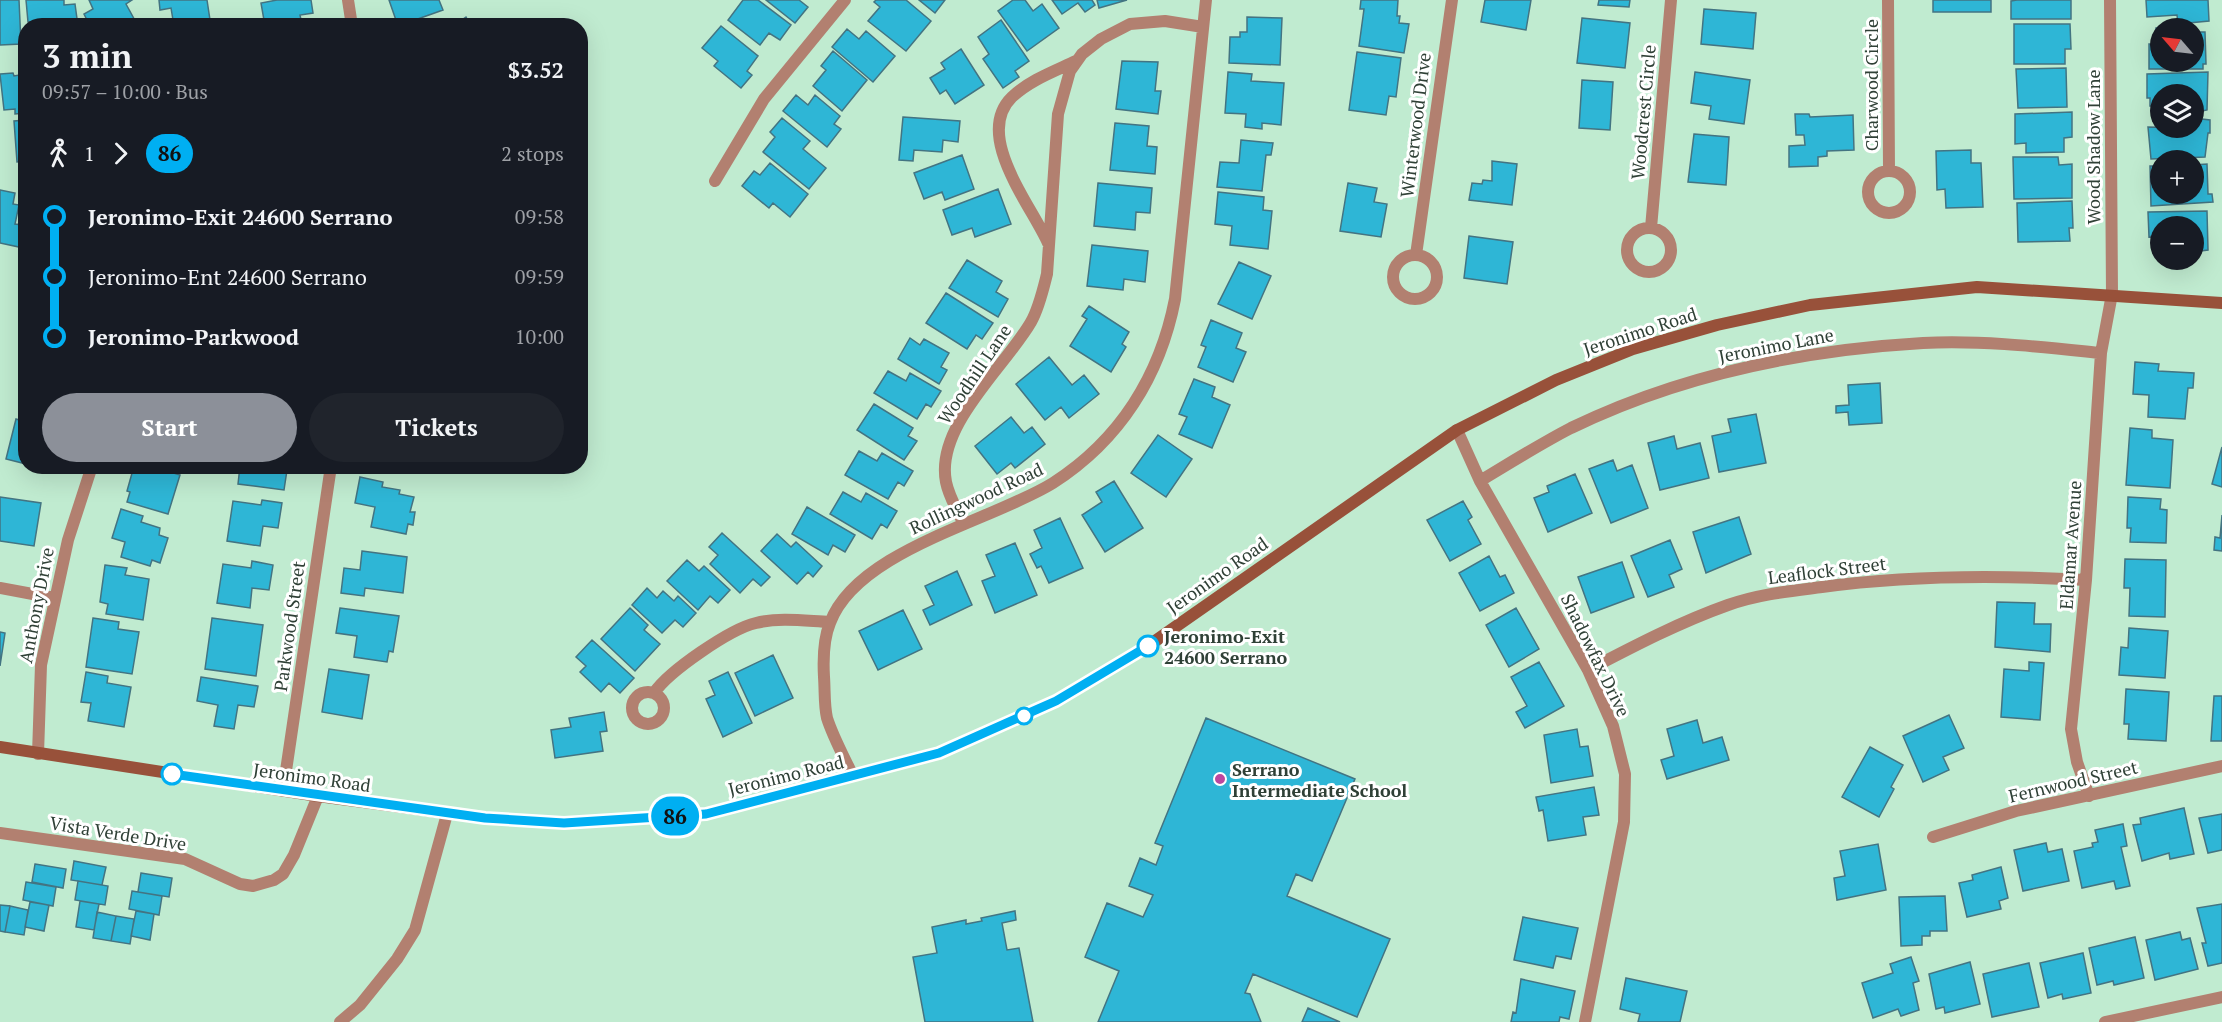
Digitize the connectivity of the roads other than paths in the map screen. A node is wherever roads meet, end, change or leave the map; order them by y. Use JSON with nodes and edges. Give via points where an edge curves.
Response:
{"nodes":[{"id":1,"x":348,"y":0,"type":"edge"},
{"id":2,"x":845,"y":0,"type":"edge"},
{"id":3,"x":1206,"y":0,"type":"edge"},
{"id":4,"x":1452,"y":0,"type":"edge"},
{"id":5,"x":1671,"y":0,"type":"edge"},
{"id":6,"x":1888,"y":0,"type":"edge"},
{"id":7,"x":2110,"y":0,"type":"edge"},
{"id":8,"x":351,"y":18,"type":"edge"},
{"id":9,"x":1203,"y":27,"type":"junction"},
{"id":10,"x":1077,"y":61,"type":"junction"},
{"id":11,"x":1889,"y":170,"type":"dead end"},
{"id":12,"x":715,"y":181,"type":"dead end"},
{"id":13,"x":1651,"y":228,"type":"dead end"},
{"id":14,"x":1049,"y":244,"type":"junction"},
{"id":15,"x":1416,"y":255,"type":"dead end"},
{"id":16,"x":2112,"y":294,"type":"junction"},
{"id":17,"x":2222,"y":303,"type":"edge"},
{"id":18,"x":2101,"y":353,"type":"junction"},
{"id":19,"x":1457,"y":430,"type":"junction"},
{"id":20,"x":89,"y":474,"type":"edge"},
{"id":21,"x":330,"y":474,"type":"edge"},
{"id":22,"x":1480,"y":481,"type":"junction"},
{"id":23,"x":964,"y":524,"type":"junction"},
{"id":24,"x":2086,"y":580,"type":"junction"},
{"id":25,"x":0,"y":588,"type":"edge"},
{"id":26,"x":54,"y":598,"type":"junction"},
{"id":27,"x":830,"y":622,"type":"junction"},
{"id":28,"x":1588,"y":670,"type":"junction"},
{"id":29,"x":654,"y":693,"type":"dead end"},
{"id":30,"x":0,"y":747,"type":"edge"},
{"id":31,"x":38,"y":754,"type":"junction"},
{"id":32,"x":2222,"y":766,"type":"edge"},
{"id":33,"x":853,"y":776,"type":"junction"},
{"id":34,"x":283,"y":791,"type":"junction"},
{"id":35,"x":318,"y":796,"type":"junction"},
{"id":36,"x":2089,"y":796,"type":"junction"},
{"id":37,"x":447,"y":814,"type":"junction"},
{"id":38,"x":0,"y":833,"type":"edge"},
{"id":39,"x":1933,"y":837,"type":"dead end"},
{"id":40,"x":2222,"y":996,"type":"edge"},
{"id":41,"x":340,"y":1022,"type":"edge"},
{"id":42,"x":1585,"y":1022,"type":"edge"},
{"id":43,"x":2106,"y":1022,"type":"edge"}],
"edges":[{"from":1,"to":8,"type":"street"},
{"from":2,"to":12,"type":"street","via":[[764,99]]},
{"from":3,"to":9,"type":"street","name":"Rollingwood Road"},
{"from":4,"to":15,"type":"street","name":"Winterwood Drive"},
{"from":5,"to":13,"type":"street","name":"Woodcrest Circle"},
{"from":6,"to":11,"type":"street","name":"Charwood Circle"},
{"from":7,"to":16,"type":"street","name":"Wood Shadow Lane"},
{"from":9,"to":10,"type":"street","name":"Woodhill Lane","via":[[1165,21],[1130,24],[1101,39]]},
{"from":9,"to":23,"type":"street","name":"Rollingwood Road","via":[[1175,298],[1171,321],[1145,389],[1113,432],[1074,468],[1033,495]]},
{"from":10,"to":14,"type":"street","name":"Woodhill Lane","via":[[1064,87],[1058,114]]},
{"from":10,"to":14,"type":"street","name":"Woodhill Lane","via":[[1024,88],[1005,106],[999,120],[1000,145],[1006,162]]},
{"from":14,"to":23,"type":"street","name":"Woodhill Lane","via":[[1047,274],[1031,321],[954,431],[946,454],[948,489]]},
{"from":16,"to":17,"type":"main road","name":"Jeronimo Road"},
{"from":16,"to":18,"type":"street","name":"Eldamar Avenue"},
{"from":16,"to":19,"type":"main road","name":"Jeronimo Road","via":[[1977,287],[1810,305],[1717,325],[1633,349],[1556,380]]},
{"from":18,"to":22,"type":"street","name":"Jeronimo Lane","via":[[1998,343],[1924,343],[1790,358],[1725,371],[1571,428]]},
{"from":18,"to":24,"type":"street","name":"Eldamar Avenue"},
{"from":19,"to":22,"type":"street","name":"Shadowfax Drive"},
{"from":19,"to":33,"type":"main road","name":"Jeronimo Road","via":[[1148,646],[1074,691],[939,753]]},
{"from":20,"to":26,"type":"street","name":"Anthony Drive"},
{"from":21,"to":34,"type":"street","name":"Parkwood Street"},
{"from":22,"to":28,"type":"street","name":"Shadowfax Drive"},
{"from":23,"to":27,"type":"street","name":"Rollingwood Road","via":[[883,565],[848,595]]},
{"from":24,"to":28,"type":"street","name":"Leaflock Street","via":[[1919,578],[1856,582],[1760,596],[1657,634]]},
{"from":24,"to":36,"type":"street","name":"Eldamar Avenue","via":[[2071,729]]},
{"from":25,"to":26,"type":"street"},
{"from":26,"to":31,"type":"street","name":"Anthony Drive","via":[[41,665]]},
{"from":27,"to":29,"type":"street","via":[[754,623],[677,668]]},
{"from":27,"to":33,"type":"street","name":"Rollingwood Road","via":[[824,658],[827,716]]},
{"from":28,"to":42,"type":"street","name":"Shadowfax Drive","via":[[1613,726],[1625,774],[1626,798]]},
{"from":30,"to":31,"type":"main road","name":"Jeronimo Road"},
{"from":31,"to":34,"type":"main road","name":"Jeronimo Road"},
{"from":32,"to":36,"type":"street","name":"Fernwood Street"},
{"from":33,"to":37,"type":"main road","name":"Jeronimo Road","via":[[706,814],[564,823]]},
{"from":34,"to":35,"type":"main road","name":"Jeronimo Road"},
{"from":35,"to":37,"type":"main road","name":"Jeronimo Road"},
{"from":35,"to":38,"type":"street","name":"Vista Verde Drive","via":[[283,874],[253,886],[185,859]]},
{"from":36,"to":39,"type":"street","name":"Fernwood Street","via":[[2016,811]]},
{"from":37,"to":41,"type":"street","via":[[415,930],[360,1005]]},
{"from":40,"to":43,"type":"street"}]}
